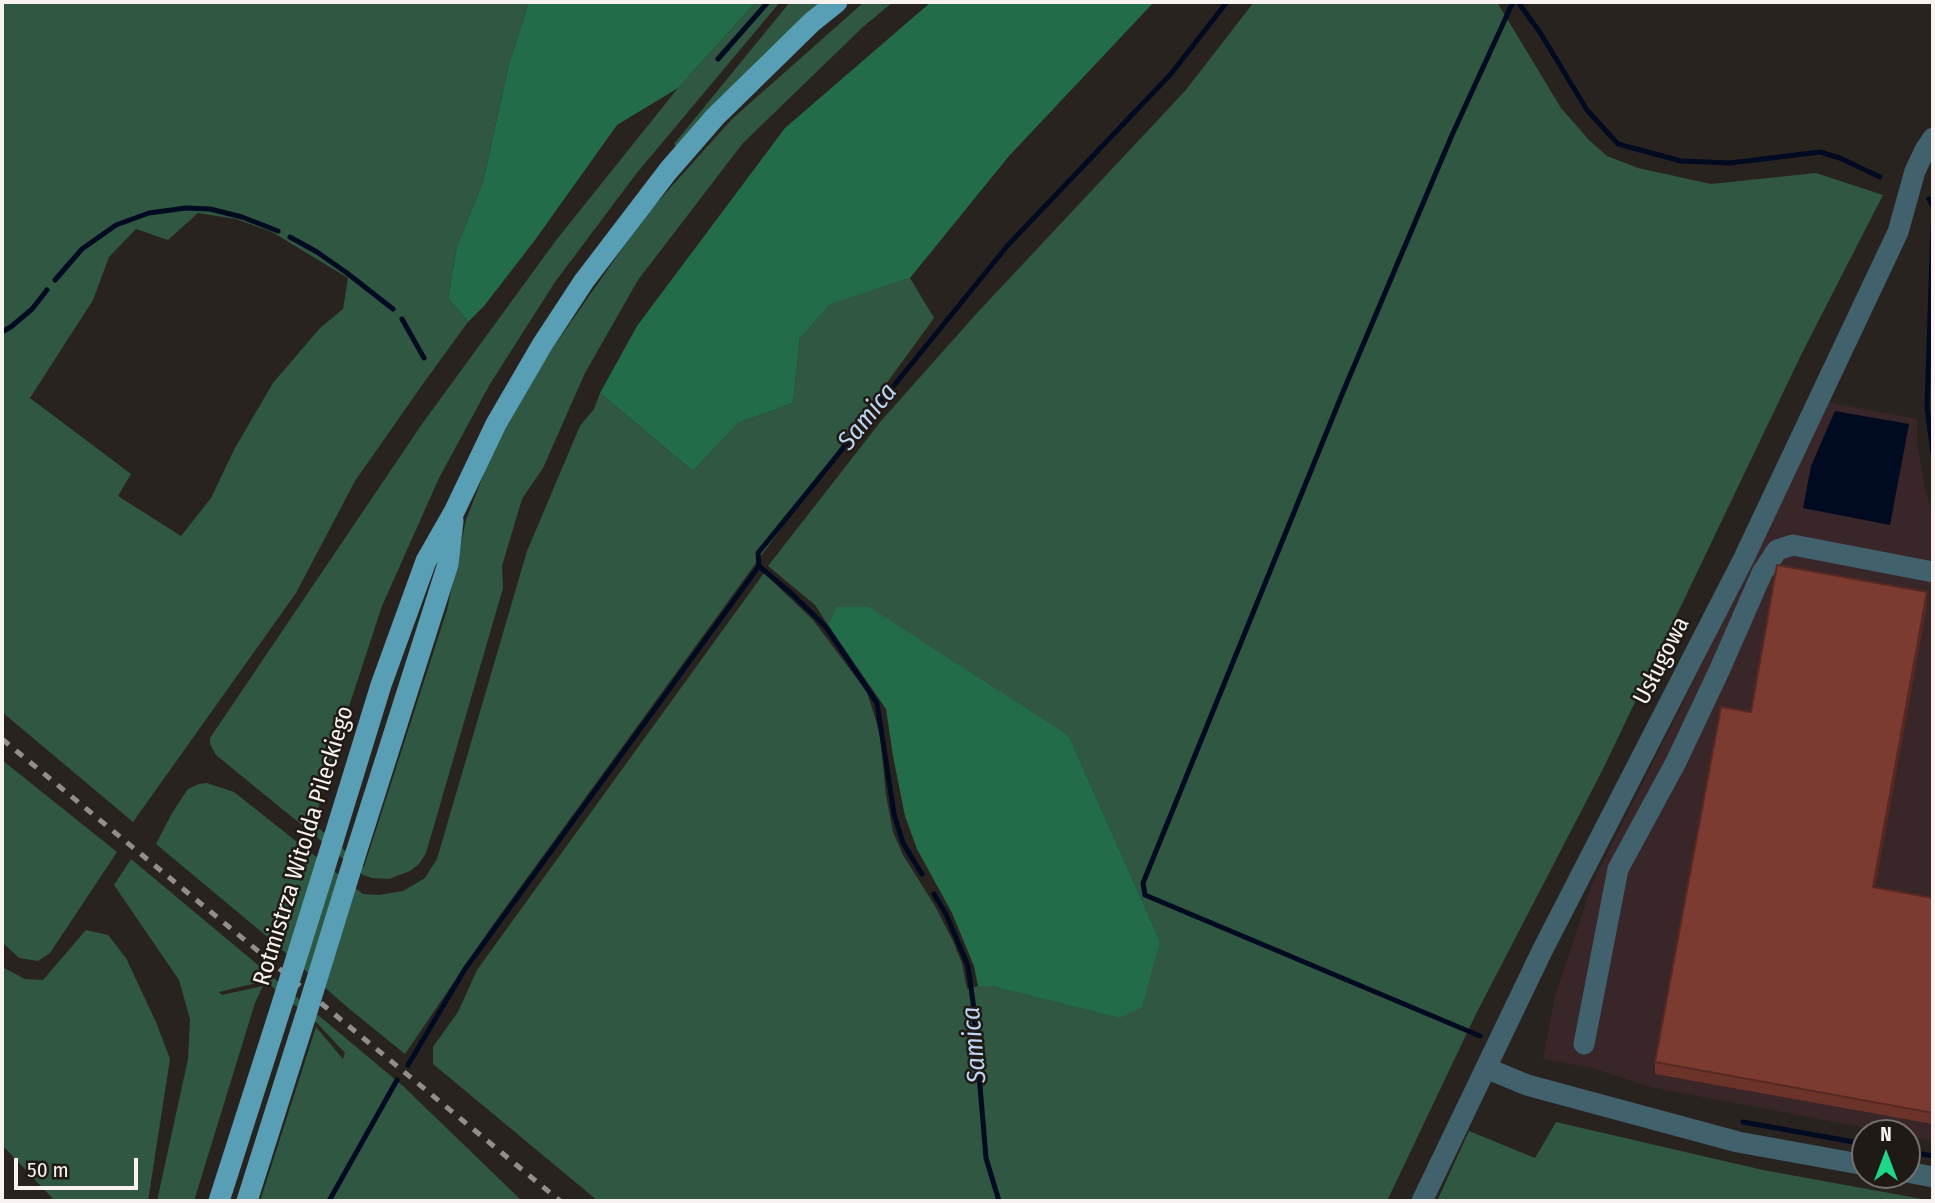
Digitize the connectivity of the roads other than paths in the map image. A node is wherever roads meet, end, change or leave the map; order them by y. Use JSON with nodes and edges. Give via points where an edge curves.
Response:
{"nodes":[{"id":1,"x":837,"y":2,"type":"edge"},
{"id":2,"x":1933,"y":138,"type":"edge"},
{"id":3,"x":453,"y":512,"type":"junction"},
{"id":4,"x":1933,"y":572,"type":"edge"},
{"id":5,"x":1584,"y":1044,"type":"dead end"},
{"id":6,"x":1486,"y":1068,"type":"junction"},
{"id":7,"x":1851,"y":1162,"type":"edge"},
{"id":8,"x":219,"y":1201,"type":"edge"},
{"id":9,"x":247,"y":1201,"type":"edge"},
{"id":10,"x":1422,"y":1201,"type":"edge"}],
"edges":[{"from":1,"to":3,"type":"main road","name":"Rotmistrza Witolda Pileckiego","via":[[715,117],[626,224],[542,345]]},
{"from":2,"to":6,"type":"street","name":"Usługowa","via":[[1915,172],[1898,232],[1743,560]]},
{"from":3,"to":8,"type":"main road","name":"Rotmistrza Witolda Pileckiego","bridge":true,"via":[[426,561],[381,685]]},
{"from":3,"to":9,"type":"main road","name":"Rotmistrza Witolda Pileckiego","bridge":true,"via":[[448,565]]},
{"from":4,"to":5,"type":"street","via":[[1793,544],[1777,550],[1762,573],[1676,762],[1618,869]]},
{"from":6,"to":7,"type":"street","via":[[1527,1085],[1738,1142]]},
{"from":6,"to":10,"type":"street","name":"Usługowa"}]}
